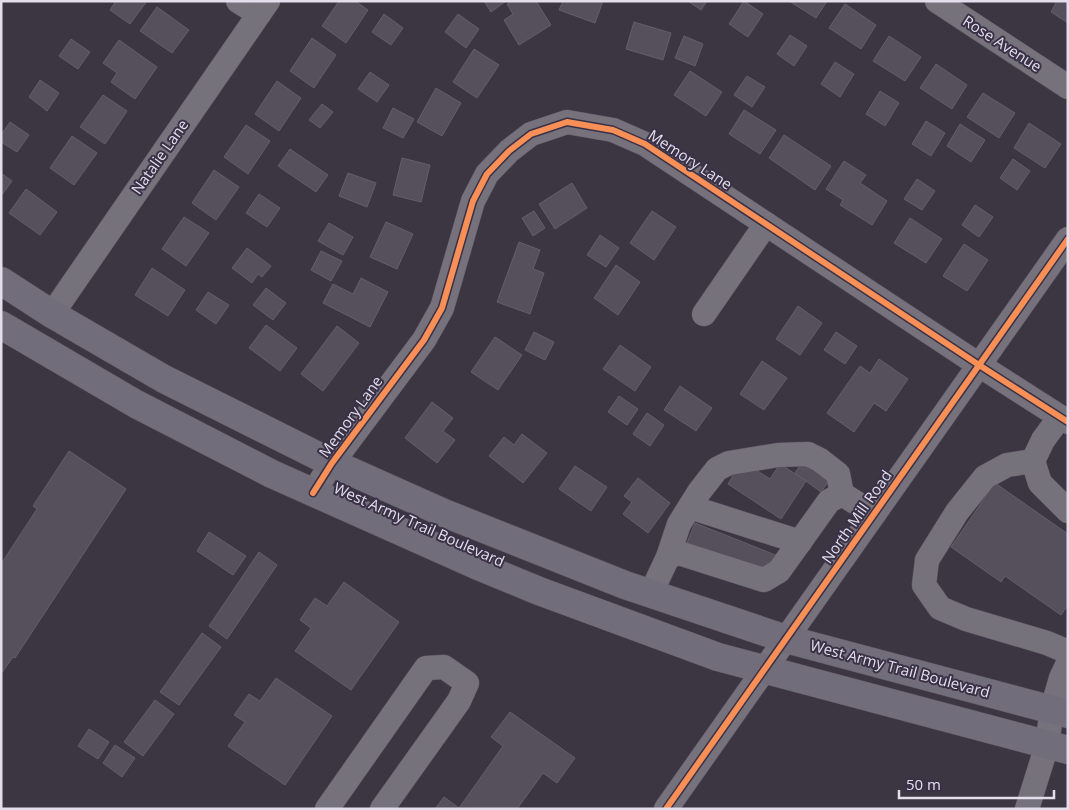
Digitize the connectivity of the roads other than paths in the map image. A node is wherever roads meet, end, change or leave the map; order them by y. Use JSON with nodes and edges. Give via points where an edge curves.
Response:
{"nodes":[{"id":1,"x":238,"y":1,"type":"edge"},
{"id":2,"x":937,"y":1,"type":"edge"},
{"id":3,"x":264,"y":8,"type":"edge"},
{"id":4,"x":1068,"y":87,"type":"edge"},
{"id":5,"x":766,"y":224,"type":"junction"},
{"id":6,"x":1068,"y":239,"type":"edge"},
{"id":7,"x":1,"y":281,"type":"edge"},
{"id":8,"x":52,"y":314,"type":"junction"},
{"id":9,"x":704,"y":314,"type":"dead end"},
{"id":10,"x":1,"y":325,"type":"edge"},
{"id":11,"x":979,"y":365,"type":"junction"},
{"id":12,"x":1064,"y":419,"type":"edge"},
{"id":13,"x":1032,"y":461,"type":"junction"},
{"id":14,"x":332,"y":463,"type":"junction"},
{"id":15,"x":313,"y":493,"type":"junction"},
{"id":16,"x":842,"y":494,"type":"junction"},
{"id":17,"x":695,"y":499,"type":"junction"},
{"id":18,"x":1068,"y":511,"type":"edge"},
{"id":19,"x":874,"y":514,"type":"junction"},
{"id":20,"x":800,"y":542,"type":"junction"},
{"id":21,"x":668,"y":557,"type":"junction"},
{"id":22,"x":651,"y":593,"type":"junction"},
{"id":23,"x":786,"y":639,"type":"junction"},
{"id":24,"x":1067,"y":664,"type":"edge"},
{"id":25,"x":764,"y":669,"type":"junction"},
{"id":26,"x":1060,"y":711,"type":"edge"},
{"id":27,"x":1057,"y":748,"type":"edge"},
{"id":28,"x":327,"y":809,"type":"edge"},
{"id":29,"x":382,"y":809,"type":"edge"},
{"id":30,"x":666,"y":809,"type":"edge"},
{"id":31,"x":1028,"y":809,"type":"edge"}],
"edges":[{"from":1,"to":3,"type":"street"},
{"from":2,"to":4,"type":"street","name":"Rose Avenue"},
{"from":3,"to":8,"type":"street","name":"Natalie Lane"},
{"from":5,"to":9,"type":"street"},
{"from":5,"to":11,"type":"street","name":"Memory Lane"},
{"from":5,"to":14,"type":"street","name":"Memory Lane","via":[[645,144],[613,130],[568,122],[532,134],[509,151],[487,174],[473,201],[442,308],[424,340]]},
{"from":6,"to":11,"type":"street","name":"North Mill Road"},
{"from":7,"to":8,"type":"main road","name":"West Army Trail Boulevard"},
{"from":8,"to":14,"type":"main road","name":"West Army Trail Boulevard","via":[[164,379]]},
{"from":10,"to":15,"type":"main road","name":"West Army Trail Boulevard","via":[[136,404]]},
{"from":11,"to":12,"type":"street","name":"Memory Lane"},
{"from":11,"to":19,"type":"street","name":"North Mill Road"},
{"from":12,"to":13,"type":"street","via":[[1043,440]]},
{"from":13,"to":18,"type":"street","via":[[1040,483]]},
{"from":13,"to":24,"type":"street","via":[[1006,465],[985,478],[957,512],[926,560],[924,585],[940,608],[1047,643]]},
{"from":14,"to":15,"type":"street","name":"Memory Lane"},
{"from":14,"to":22,"type":"main road","name":"West Army Trail Boulevard","via":[[444,513]]},
{"from":15,"to":25,"type":"main road","name":"West Army Trail Boulevard","via":[[539,591],[718,657]]},
{"from":16,"to":17,"type":"street","via":[[838,474],[820,460],[808,454],[778,455],[729,463],[717,469]]},
{"from":16,"to":19,"type":"street"},
{"from":16,"to":20,"type":"street","via":[[829,501]]},
{"from":17,"to":20,"type":"street"},
{"from":17,"to":21,"type":"street","via":[[679,524]]},
{"from":19,"to":23,"type":"street","name":"North Mill Road"},
{"from":20,"to":21,"type":"street","via":[[779,572],[764,580],[679,553]]},
{"from":21,"to":22,"type":"street"},
{"from":22,"to":23,"type":"main road","name":"West Army Trail Boulevard"},
{"from":23,"to":25,"type":"street","name":"North Mill Road"},
{"from":23,"to":26,"type":"main road","name":"West Army Trail Boulevard"},
{"from":24,"to":26,"type":"street"},
{"from":25,"to":27,"type":"main road","name":"West Army Trail Boulevard"},
{"from":25,"to":30,"type":"street","name":"North Mill Road"},
{"from":26,"to":27,"type":"street"},
{"from":27,"to":31,"type":"street"},
{"from":28,"to":29,"type":"street","via":[[426,668],[444,667],[467,683],[459,701]]}]}
